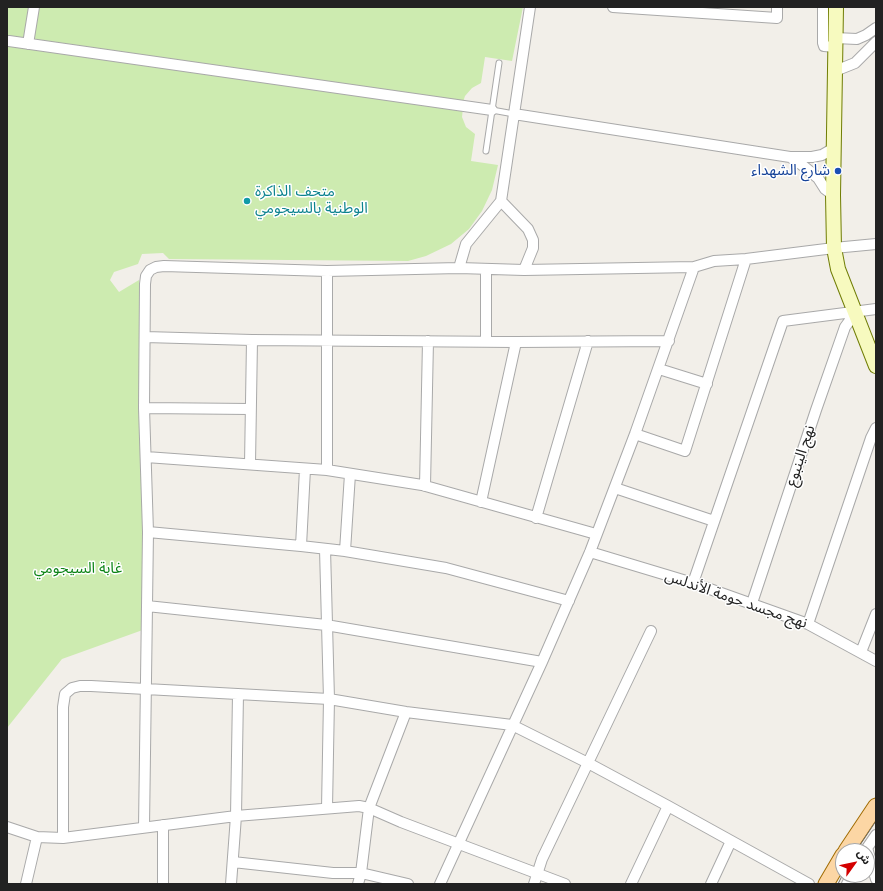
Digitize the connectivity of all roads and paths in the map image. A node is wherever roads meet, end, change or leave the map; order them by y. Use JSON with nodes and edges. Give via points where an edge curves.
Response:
{"nodes":[{"id":1,"x":34,"y":7,"type":"edge"},
{"id":2,"x":530,"y":7,"type":"edge"},
{"id":3,"x":613,"y":7,"type":"edge"},
{"id":4,"x":777,"y":7,"type":"edge"},
{"id":5,"x":822,"y":7,"type":"edge"},
{"id":6,"x":836,"y":7,"type":"edge"},
{"id":7,"x":648,"y":8,"type":"edge"},
{"id":8,"x":694,"y":10,"type":"edge"},
{"id":9,"x":735,"y":11,"type":"edge"},
{"id":10,"x":876,"y":28,"type":"edge"},
{"id":11,"x":9,"y":42,"type":"dead end"},
{"id":12,"x":835,"y":42,"type":"junction"},
{"id":13,"x":28,"y":44,"type":"junction"},
{"id":14,"x":875,"y":46,"type":"edge"},
{"id":15,"x":499,"y":63,"type":"dead end"},
{"id":16,"x":835,"y":71,"type":"junction"},
{"id":17,"x":492,"y":110,"type":"junction"},
{"id":18,"x":514,"y":114,"type":"junction"},
{"id":19,"x":834,"y":148,"type":"junction"},
{"id":20,"x":486,"y":151,"type":"dead end"},
{"id":21,"x":790,"y":157,"type":"junction"},
{"id":22,"x":833,"y":195,"type":"junction"},
{"id":23,"x":501,"y":201,"type":"junction"},
{"id":24,"x":876,"y":244,"type":"edge"},
{"id":25,"x":834,"y":248,"type":"junction"},
{"id":26,"x":746,"y":259,"type":"junction"},
{"id":27,"x":694,"y":267,"type":"junction"},
{"id":28,"x":459,"y":268,"type":"junction"},
{"id":29,"x":486,"y":269,"type":"junction"},
{"id":30,"x":524,"y":270,"type":"junction"},
{"id":31,"x":327,"y":271,"type":"junction"},
{"id":32,"x":876,"y":309,"type":"edge"},
{"id":33,"x":856,"y":312,"type":"junction"},
{"id":34,"x":145,"y":337,"type":"junction"},
{"id":35,"x":252,"y":340,"type":"junction"},
{"id":36,"x":328,"y":340,"type":"junction"},
{"id":37,"x":428,"y":341,"type":"junction"},
{"id":38,"x":588,"y":341,"type":"junction"},
{"id":39,"x":669,"y":341,"type":"junction"},
{"id":40,"x":486,"y":342,"type":"junction"},
{"id":41,"x":516,"y":342,"type":"junction"},
{"id":42,"x":876,"y":366,"type":"edge"},
{"id":43,"x":659,"y":369,"type":"junction"},
{"id":44,"x":707,"y":384,"type":"junction"},
{"id":45,"x":144,"y":408,"type":"junction"},
{"id":46,"x":250,"y":409,"type":"junction"},
{"id":47,"x":876,"y":428,"type":"edge"},
{"id":48,"x":635,"y":434,"type":"junction"},
{"id":49,"x":146,"y":456,"type":"junction"},
{"id":50,"x":250,"y":464,"type":"junction"},
{"id":51,"x":305,"y":469,"type":"junction"},
{"id":52,"x":327,"y":470,"type":"junction"},
{"id":53,"x":350,"y":474,"type":"junction"},
{"id":54,"x":425,"y":486,"type":"junction"},
{"id":55,"x":615,"y":488,"type":"junction"},
{"id":56,"x":481,"y":502,"type":"junction"},
{"id":57,"x":536,"y":518,"type":"junction"},
{"id":58,"x":714,"y":521,"type":"junction"},
{"id":59,"x":148,"y":532,"type":"junction"},
{"id":60,"x":596,"y":534,"type":"junction"},
{"id":61,"x":301,"y":546,"type":"junction"},
{"id":62,"x":325,"y":549,"type":"junction"},
{"id":63,"x":345,"y":551,"type":"junction"},
{"id":64,"x":590,"y":552,"type":"junction"},
{"id":65,"x":693,"y":583,"type":"junction"},
{"id":66,"x":569,"y":601,"type":"junction"},
{"id":67,"x":752,"y":603,"type":"junction"},
{"id":68,"x":148,"y":606,"type":"junction"},
{"id":69,"x":876,"y":614,"type":"edge"},
{"id":70,"x":808,"y":624,"type":"junction"},
{"id":71,"x":326,"y":625,"type":"junction"},
{"id":72,"x":651,"y":632,"type":"dead end"},
{"id":73,"x":861,"y":652,"type":"junction"},
{"id":74,"x":876,"y":661,"type":"edge"},
{"id":75,"x":542,"y":662,"type":"junction"},
{"id":76,"x":145,"y":689,"type":"junction"},
{"id":77,"x":238,"y":694,"type":"junction"},
{"id":78,"x":329,"y":700,"type":"junction"},
{"id":79,"x":406,"y":712,"type":"junction"},
{"id":80,"x":512,"y":725,"type":"junction"},
{"id":81,"x":588,"y":763,"type":"junction"},
{"id":82,"x":668,"y":806,"type":"junction"},
{"id":83,"x":876,"y":806,"type":"edge"},
{"id":84,"x":327,"y":808,"type":"junction"},
{"id":85,"x":370,"y":808,"type":"junction"},
{"id":86,"x":236,"y":816,"type":"junction"},
{"id":87,"x":163,"y":825,"type":"junction"},
{"id":88,"x":7,"y":827,"type":"edge"},
{"id":89,"x":144,"y":827,"type":"junction"},
{"id":90,"x":37,"y":837,"type":"junction"},
{"id":91,"x":63,"y":838,"type":"junction"},
{"id":92,"x":731,"y":841,"type":"junction"},
{"id":93,"x":458,"y":843,"type":"junction"},
{"id":94,"x":851,"y":843,"type":"edge"},
{"id":95,"x":233,"y":862,"type":"junction"},
{"id":96,"x":835,"y":869,"type":"edge"},
{"id":97,"x":361,"y":873,"type":"junction"},
{"id":98,"x":537,"y":873,"type":"junction"},
{"id":99,"x":26,"y":884,"type":"edge"},
{"id":100,"x":163,"y":884,"type":"edge"},
{"id":101,"x":231,"y":884,"type":"edge"},
{"id":102,"x":358,"y":884,"type":"edge"},
{"id":103,"x":408,"y":884,"type":"edge"},
{"id":104,"x":440,"y":884,"type":"edge"},
{"id":105,"x":534,"y":884,"type":"edge"},
{"id":106,"x":565,"y":884,"type":"edge"},
{"id":107,"x":631,"y":884,"type":"edge"},
{"id":108,"x":711,"y":884,"type":"edge"},
{"id":109,"x":809,"y":884,"type":"edge"},
{"id":110,"x":826,"y":884,"type":"edge"}],
"edges":[{"from":1,"to":13,"type":"street"},
{"from":2,"to":18,"type":"street"},
{"from":3,"to":7,"type":"street"},
{"from":4,"to":9,"type":"street","via":[[777,18]]},
{"from":5,"to":12,"type":"street","via":[[824,46]]},
{"from":6,"to":12,"type":"street"},
{"from":7,"to":8,"type":"street"},
{"from":8,"to":9,"type":"street"},
{"from":10,"to":12,"type":"street","via":[[857,39]]},
{"from":11,"to":13,"type":"street"},
{"from":12,"to":16,"type":"street"},
{"from":13,"to":17,"type":"street"},
{"from":14,"to":16,"type":"street","via":[[855,63]]},
{"from":15,"to":17,"type":"lane"},
{"from":16,"to":19,"type":"street"},
{"from":17,"to":18,"type":"lane"},
{"from":17,"to":20,"type":"lane"},
{"from":18,"to":21,"type":"street"},
{"from":18,"to":23,"type":"street"},
{"from":19,"to":21,"type":"street","via":[[822,155]]},
{"from":19,"to":22,"type":"street"},
{"from":21,"to":22,"type":"street","via":[[818,178],[825,189]]},
{"from":22,"to":25,"type":"street"},
{"from":23,"to":28,"type":"street","via":[[466,244]]},
{"from":23,"to":30,"type":"street","via":[[528,229],[533,240],[533,248]]},
{"from":24,"to":25,"type":"street"},
{"from":25,"to":26,"type":"street"},
{"from":25,"to":33,"type":"street","via":[[838,270]]},
{"from":26,"to":27,"type":"street","via":[[714,260]]},
{"from":26,"to":44,"type":"street"},
{"from":27,"to":30,"type":"street"},
{"from":27,"to":39,"type":"street"},
{"from":28,"to":29,"type":"street"},
{"from":28,"to":31,"type":"street"},
{"from":29,"to":30,"type":"street"},
{"from":29,"to":40,"type":"street"},
{"from":31,"to":34,"type":"street","via":[[156,267],[146,276]]},
{"from":31,"to":36,"type":"street"},
{"from":32,"to":33,"type":"street"},
{"from":33,"to":42,"type":"street"},
{"from":33,"to":58,"type":"street","via":[[783,321]]},
{"from":33,"to":67,"type":"street","name":"نهج الينبوع","via":[[842,335]]},
{"from":34,"to":35,"type":"street"},
{"from":34,"to":45,"type":"street"},
{"from":35,"to":36,"type":"street"},
{"from":35,"to":46,"type":"street"},
{"from":36,"to":37,"type":"street"},
{"from":36,"to":52,"type":"street"},
{"from":37,"to":40,"type":"street"},
{"from":37,"to":54,"type":"street"},
{"from":38,"to":39,"type":"street"},
{"from":38,"to":41,"type":"street"},
{"from":38,"to":57,"type":"street"},
{"from":39,"to":43,"type":"street"},
{"from":40,"to":41,"type":"street"},
{"from":41,"to":56,"type":"street"},
{"from":43,"to":44,"type":"street"},
{"from":43,"to":48,"type":"street"},
{"from":44,"to":48,"type":"street","via":[[685,451]]},
{"from":45,"to":46,"type":"street"},
{"from":45,"to":49,"type":"street"},
{"from":46,"to":50,"type":"street"},
{"from":47,"to":70,"type":"street"},
{"from":48,"to":55,"type":"street"},
{"from":49,"to":50,"type":"street"},
{"from":49,"to":59,"type":"street"},
{"from":50,"to":51,"type":"street"},
{"from":51,"to":52,"type":"street"},
{"from":51,"to":61,"type":"street"},
{"from":52,"to":53,"type":"street"},
{"from":53,"to":54,"type":"street"},
{"from":53,"to":63,"type":"street"},
{"from":54,"to":56,"type":"street"},
{"from":55,"to":58,"type":"street"},
{"from":55,"to":60,"type":"street"},
{"from":56,"to":57,"type":"street"},
{"from":57,"to":60,"type":"street"},
{"from":58,"to":65,"type":"street"},
{"from":59,"to":61,"type":"street"},
{"from":59,"to":68,"type":"street"},
{"from":60,"to":64,"type":"street"},
{"from":61,"to":62,"type":"street"},
{"from":62,"to":63,"type":"street"},
{"from":62,"to":71,"type":"street"},
{"from":63,"to":66,"type":"street","via":[[446,568]]},
{"from":64,"to":65,"type":"street","name":"نهج مجسد حومة الأندلس"},
{"from":64,"to":66,"type":"street"},
{"from":65,"to":67,"type":"street","name":"نهج مجسد حومة الأندلس"},
{"from":66,"to":75,"type":"street"},
{"from":67,"to":70,"type":"street","name":"نهج مجسد حومة الأندلس"},
{"from":68,"to":71,"type":"street"},
{"from":68,"to":76,"type":"street"},
{"from":69,"to":73,"type":"street"},
{"from":70,"to":73,"type":"street","name":"نهج مجسد حومة الأندلس"},
{"from":71,"to":75,"type":"street"},
{"from":71,"to":78,"type":"street"},
{"from":72,"to":81,"type":"street"},
{"from":73,"to":74,"type":"street","name":"نهج مجسد حومة الأندلس"},
{"from":75,"to":80,"type":"street"},
{"from":76,"to":77,"type":"street"},
{"from":76,"to":89,"type":"street"},
{"from":76,"to":91,"type":"street","via":[[80,686],[65,694]]},
{"from":77,"to":78,"type":"street"},
{"from":77,"to":86,"type":"street"},
{"from":78,"to":79,"type":"street"},
{"from":78,"to":84,"type":"street"},
{"from":79,"to":80,"type":"street"},
{"from":79,"to":85,"type":"street"},
{"from":80,"to":81,"type":"street"},
{"from":80,"to":93,"type":"street"},
{"from":81,"to":82,"type":"street"},
{"from":81,"to":98,"type":"street"},
{"from":82,"to":92,"type":"street"},
{"from":82,"to":107,"type":"street"},
{"from":83,"to":94,"type":"main road"},
{"from":84,"to":85,"type":"street"},
{"from":84,"to":86,"type":"street"},
{"from":85,"to":93,"type":"street"},
{"from":85,"to":97,"type":"street"},
{"from":86,"to":87,"type":"street"},
{"from":86,"to":95,"type":"street"},
{"from":87,"to":89,"type":"street"},
{"from":87,"to":100,"type":"street"},
{"from":88,"to":90,"type":"street"},
{"from":89,"to":91,"type":"street"},
{"from":90,"to":91,"type":"street"},
{"from":90,"to":99,"type":"street"},
{"from":92,"to":108,"type":"street"},
{"from":92,"to":109,"type":"street"},
{"from":93,"to":98,"type":"street"},
{"from":93,"to":104,"type":"street"},
{"from":95,"to":97,"type":"street","via":[[333,873]]},
{"from":95,"to":101,"type":"street"},
{"from":96,"to":110,"type":"main road"},
{"from":97,"to":102,"type":"street"},
{"from":97,"to":103,"type":"street"},
{"from":98,"to":105,"type":"street"},
{"from":98,"to":106,"type":"street"}]}
